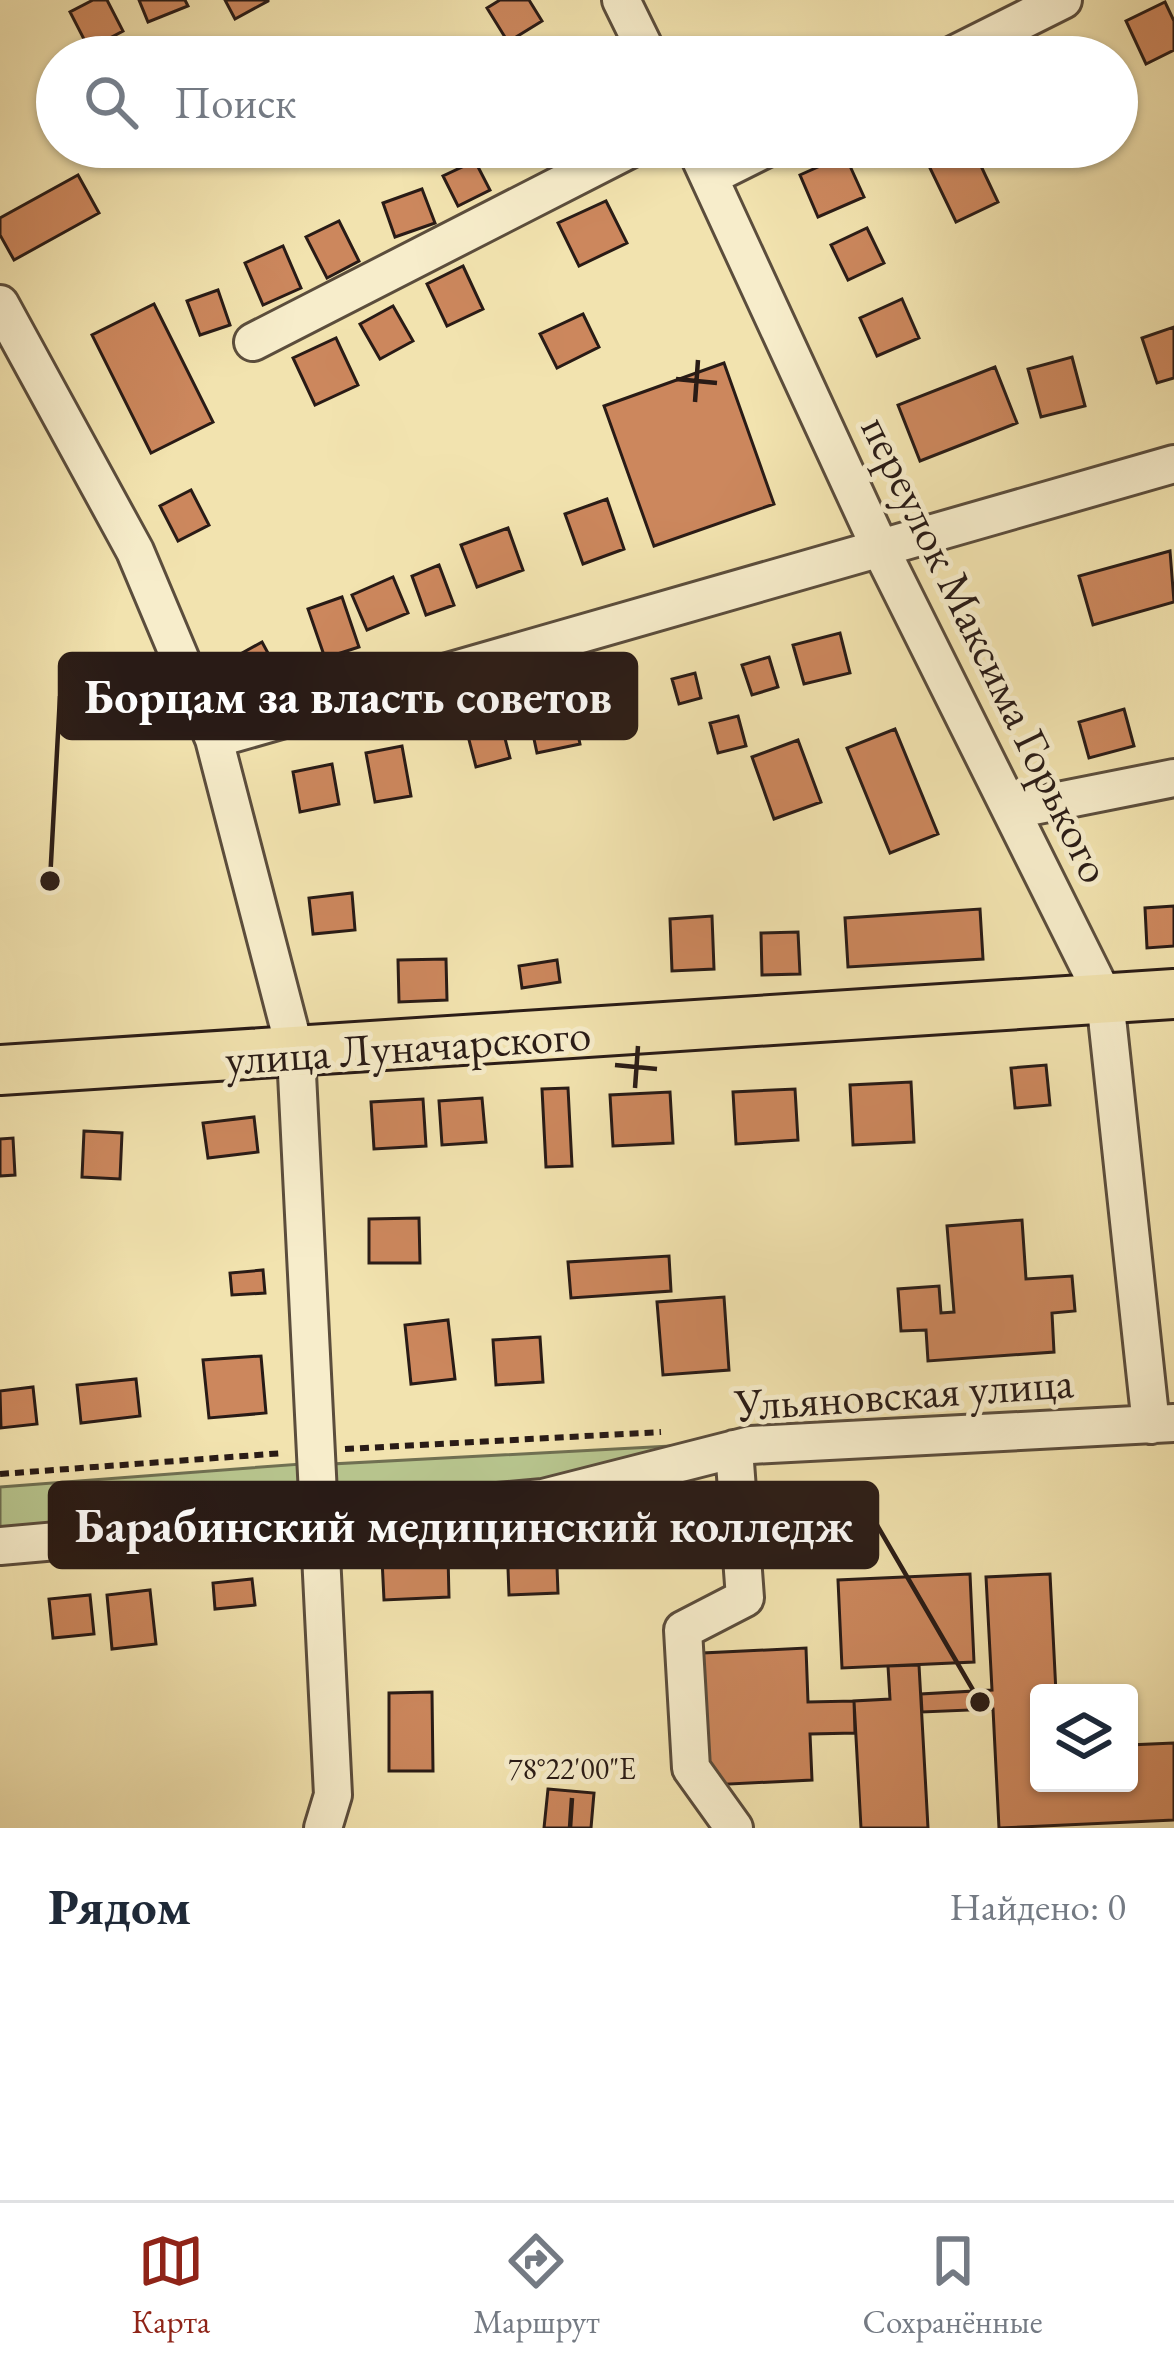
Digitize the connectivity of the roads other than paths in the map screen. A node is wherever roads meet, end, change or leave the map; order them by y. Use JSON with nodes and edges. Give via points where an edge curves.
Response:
{"nodes":[{"id":1,"x":621,"y":0,"type":"edge"},
{"id":2,"x":1063,"y":0,"type":"edge"},
{"id":3,"x":639,"y":36,"type":"edge"},
{"id":4,"x":991,"y":36,"type":"edge"},
{"id":5,"x":593,"y":168,"type":"edge"},
{"id":6,"x":706,"y":168,"type":"edge"},
{"id":7,"x":0,"y":304,"type":"edge"},
{"id":8,"x":253,"y":343,"type":"dead end"},
{"id":9,"x":1174,"y":464,"type":"edge"},
{"id":10,"x":881,"y":550,"type":"junction"},
{"id":11,"x":214,"y":740,"type":"junction"},
{"id":12,"x":1174,"y":778,"type":"edge"},
{"id":13,"x":1013,"y":810,"type":"junction"},
{"id":14,"x":1174,"y":994,"type":"edge"},
{"id":15,"x":1106,"y":999,"type":"junction"},
{"id":16,"x":296,"y":1054,"type":"junction"},
{"id":17,"x":0,"y":1070,"type":"edge"},
{"id":18,"x":1162,"y":1424,"type":"edge"},
{"id":19,"x":734,"y":1449,"type":"junction"},
{"id":20,"x":322,"y":1521,"type":"junction"},
{"id":21,"x":0,"y":1546,"type":"edge"},
{"id":22,"x":323,"y":1828,"type":"edge"},
{"id":23,"x":734,"y":1828,"type":"edge"}],
"edges":[{"from":1,"to":3,"type":"street"},
{"from":2,"to":4,"type":"street"},
{"from":5,"to":8,"type":"street"},
{"from":6,"to":10,"type":"street","name":"переулок Максима Горького"},
{"from":7,"to":11,"type":"street","via":[[135,551]]},
{"from":9,"to":10,"type":"street"},
{"from":10,"to":11,"type":"street"},
{"from":10,"to":13,"type":"street","name":"переулок Максима Горького"},
{"from":11,"to":16,"type":"street"},
{"from":12,"to":13,"type":"street"},
{"from":13,"to":15,"type":"street","name":"переулок Максима Горького"},
{"from":14,"to":15,"type":"main road","name":"улица Луначарского"},
{"from":15,"to":16,"type":"main road","name":"улица Луначарского"},
{"from":15,"to":18,"type":"street","name":"переулок Максима Горького"},
{"from":16,"to":17,"type":"main road","name":"улица Луначарского"},
{"from":16,"to":20,"type":"street"},
{"from":18,"to":19,"type":"street","name":"Ульяновская улица"},
{"from":19,"to":20,"type":"street","name":"Ульяновская улица","via":[[543,1498]]},
{"from":19,"to":23,"type":"street","via":[[745,1598],[683,1630],[691,1768]]},
{"from":20,"to":21,"type":"street","name":"Ульяновская улица"},
{"from":20,"to":22,"type":"street","via":[[333,1795]]}]}
